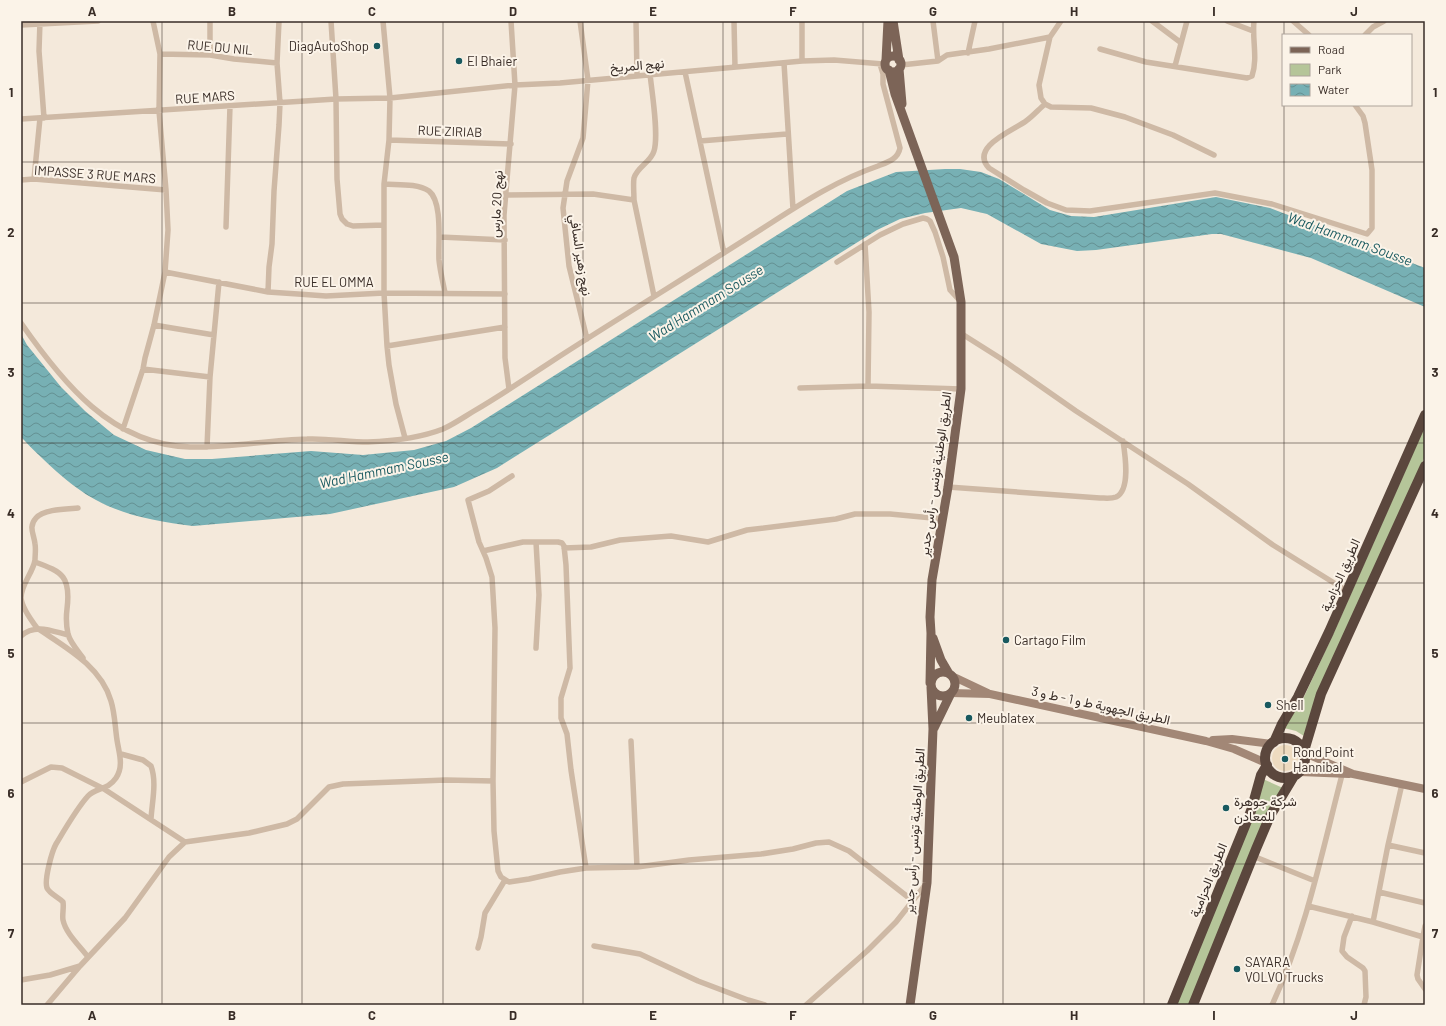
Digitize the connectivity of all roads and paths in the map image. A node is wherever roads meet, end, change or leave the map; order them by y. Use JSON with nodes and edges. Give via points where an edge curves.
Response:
{"nodes":[{"id":1,"x":98,"y":21,"type":"edge"},
{"id":2,"x":153,"y":21,"type":"edge"},
{"id":3,"x":210,"y":21,"type":"edge"},
{"id":4,"x":279,"y":21,"type":"edge"},
{"id":5,"x":331,"y":21,"type":"edge"},
{"id":6,"x":383,"y":21,"type":"edge"},
{"id":7,"x":511,"y":21,"type":"edge"},
{"id":8,"x":580,"y":21,"type":"edge"},
{"id":9,"x":636,"y":21,"type":"edge"},
{"id":10,"x":734,"y":21,"type":"edge"},
{"id":11,"x":802,"y":21,"type":"edge"},
{"id":12,"x":888,"y":21,"type":"edge"},
{"id":13,"x":894,"y":21,"type":"edge"},
{"id":14,"x":933,"y":21,"type":"edge"},
{"id":15,"x":975,"y":21,"type":"edge"},
{"id":16,"x":1061,"y":21,"type":"edge"},
{"id":17,"x":1152,"y":21,"type":"edge"},
{"id":18,"x":1187,"y":21,"type":"edge"},
{"id":19,"x":1227,"y":21,"type":"edge"},
{"id":20,"x":1254,"y":21,"type":"edge"},
{"id":21,"x":1293,"y":21,"type":"edge"},
{"id":22,"x":1384,"y":21,"type":"edge"},
{"id":23,"x":40,"y":23,"type":"edge"},
{"id":24,"x":1373,"y":24,"type":"edge"},
{"id":25,"x":21,"y":25,"type":"edge"},
{"id":26,"x":1253,"y":31,"type":"junction"},
{"id":27,"x":1308,"y":34,"type":"edge"},
{"id":28,"x":1366,"y":34,"type":"edge"},
{"id":29,"x":1050,"y":37,"type":"junction"},
{"id":30,"x":1180,"y":42,"type":"junction"},
{"id":31,"x":1100,"y":49,"type":"dead end"},
{"id":32,"x":968,"y":52,"type":"junction"},
{"id":33,"x":160,"y":54,"type":"junction"},
{"id":34,"x":210,"y":55,"type":"junction"},
{"id":35,"x":802,"y":61,"type":"junction"},
{"id":36,"x":938,"y":62,"type":"junction"},
{"id":37,"x":277,"y":63,"type":"junction"},
{"id":38,"x":784,"y":63,"type":"junction"},
{"id":39,"x":900,"y":64,"type":"junction"},
{"id":40,"x":885,"y":65,"type":"junction"},
{"id":41,"x":1175,"y":66,"type":"junction"},
{"id":42,"x":735,"y":67,"type":"junction"},
{"id":43,"x":685,"y":72,"type":"junction"},
{"id":44,"x":650,"y":74,"type":"junction"},
{"id":45,"x":637,"y":75,"type":"junction"},
{"id":46,"x":588,"y":80,"type":"junction"},
{"id":47,"x":515,"y":85,"type":"junction"},
{"id":48,"x":390,"y":98,"type":"junction"},
{"id":49,"x":336,"y":99,"type":"junction"},
{"id":50,"x":280,"y":103,"type":"junction"},
{"id":51,"x":1045,"y":104,"type":"junction"},
{"id":52,"x":230,"y":106,"type":"junction"},
{"id":53,"x":1356,"y":106,"type":"edge"},
{"id":54,"x":159,"y":111,"type":"junction"},
{"id":55,"x":902,"y":111,"type":"junction"},
{"id":56,"x":42,"y":118,"type":"junction"},
{"id":57,"x":21,"y":119,"type":"edge"},
{"id":58,"x":787,"y":134,"type":"junction"},
{"id":59,"x":389,"y":140,"type":"junction"},
{"id":60,"x":700,"y":141,"type":"junction"},
{"id":61,"x":511,"y":144,"type":"junction"},
{"id":62,"x":1214,"y":155,"type":"dead end"},
{"id":63,"x":34,"y":179,"type":"junction"},
{"id":64,"x":21,"y":180,"type":"edge"},
{"id":65,"x":384,"y":184,"type":"junction"},
{"id":66,"x":166,"y":190,"type":"junction"},
{"id":67,"x":565,"y":194,"type":"junction"},
{"id":68,"x":505,"y":195,"type":"junction"},
{"id":69,"x":634,"y":200,"type":"junction"},
{"id":70,"x":793,"y":209,"type":"junction"},
{"id":71,"x":384,"y":224,"type":"junction"},
{"id":72,"x":226,"y":227,"type":"dead end"},
{"id":73,"x":440,"y":237,"type":"junction"},
{"id":74,"x":505,"y":240,"type":"junction"},
{"id":75,"x":865,"y":244,"type":"junction"},
{"id":76,"x":724,"y":253,"type":"junction"},
{"id":77,"x":837,"y":262,"type":"dead end"},
{"id":78,"x":165,"y":272,"type":"junction"},
{"id":79,"x":219,"y":282,"type":"junction"},
{"id":80,"x":268,"y":292,"type":"junction"},
{"id":81,"x":384,"y":293,"type":"junction"},
{"id":82,"x":445,"y":293,"type":"junction"},
{"id":83,"x":505,"y":294,"type":"junction"},
{"id":84,"x":654,"y":296,"type":"junction"},
{"id":85,"x":961,"y":302,"type":"junction"},
{"id":86,"x":21,"y":323,"type":"edge"},
{"id":87,"x":154,"y":325,"type":"junction"},
{"id":88,"x":505,"y":327,"type":"junction"},
{"id":89,"x":962,"y":334,"type":"junction"},
{"id":90,"x":214,"y":335,"type":"junction"},
{"id":91,"x":587,"y":339,"type":"junction"},
{"id":92,"x":387,"y":346,"type":"junction"},
{"id":93,"x":143,"y":369,"type":"junction"},
{"id":94,"x":210,"y":377,"type":"junction"},
{"id":95,"x":868,"y":386,"type":"junction"},
{"id":96,"x":800,"y":388,"type":"dead end"},
{"id":97,"x":509,"y":389,"type":"junction"},
{"id":98,"x":961,"y":389,"type":"junction"},
{"id":99,"x":1425,"y":415,"type":"edge"},
{"id":100,"x":123,"y":429,"type":"junction"},
{"id":101,"x":405,"y":438,"type":"junction"},
{"id":102,"x":1123,"y":441,"type":"junction"},
{"id":103,"x":207,"y":447,"type":"junction"},
{"id":104,"x":1425,"y":466,"type":"edge"},
{"id":105,"x":512,"y":476,"type":"dead end"},
{"id":106,"x":948,"y":487,"type":"junction"},
{"id":107,"x":78,"y":508,"type":"dead end"},
{"id":108,"x":943,"y":519,"type":"junction"},
{"id":109,"x":536,"y":542,"type":"junction"},
{"id":110,"x":564,"y":548,"type":"junction"},
{"id":111,"x":483,"y":551,"type":"junction"},
{"id":112,"x":35,"y":562,"type":"junction"},
{"id":113,"x":1347,"y":591,"type":"junction"},
{"id":114,"x":37,"y":628,"type":"junction"},
{"id":115,"x":931,"y":633,"type":"junction"},
{"id":116,"x":68,"y":635,"type":"junction"},
{"id":117,"x":21,"y":636,"type":"edge"},
{"id":118,"x":536,"y":648,"type":"dead end"},
{"id":119,"x":86,"y":663,"type":"junction"},
{"id":120,"x":950,"y":674,"type":"junction"},
{"id":121,"x":930,"y":685,"type":"junction"},
{"id":122,"x":951,"y":693,"type":"junction"},
{"id":123,"x":990,"y":694,"type":"junction"},
{"id":124,"x":933,"y":730,"type":"junction"},
{"id":125,"x":1206,"y":740,"type":"junction"},
{"id":126,"x":631,"y":741,"type":"dead end"},
{"id":127,"x":1273,"y":743,"type":"junction"},
{"id":128,"x":1304,"y":752,"type":"junction"},
{"id":129,"x":121,"y":754,"type":"junction"},
{"id":130,"x":1266,"y":764,"type":"junction"},
{"id":131,"x":1297,"y":774,"type":"junction"},
{"id":132,"x":1342,"y":774,"type":"junction"},
{"id":133,"x":1353,"y":774,"type":"junction"},
{"id":134,"x":493,"y":781,"type":"junction"},
{"id":135,"x":21,"y":782,"type":"edge"},
{"id":136,"x":1402,"y":784,"type":"junction"},
{"id":137,"x":104,"y":789,"type":"junction"},
{"id":138,"x":1425,"y":789,"type":"edge"},
{"id":139,"x":151,"y":819,"type":"junction"},
{"id":140,"x":185,"y":842,"type":"junction"},
{"id":141,"x":1388,"y":845,"type":"junction"},
{"id":142,"x":1425,"y":853,"type":"edge"},
{"id":143,"x":1253,"y":856,"type":"junction"},
{"id":144,"x":586,"y":868,"type":"junction"},
{"id":145,"x":637,"y":868,"type":"junction"},
{"id":146,"x":505,"y":880,"type":"junction"},
{"id":147,"x":1315,"y":881,"type":"junction"},
{"id":148,"x":927,"y":883,"type":"junction"},
{"id":149,"x":1379,"y":892,"type":"junction"},
{"id":150,"x":913,"y":900,"type":"junction"},
{"id":151,"x":1425,"y":902,"type":"edge"},
{"id":152,"x":1308,"y":906,"type":"junction"},
{"id":153,"x":1352,"y":916,"type":"junction"},
{"id":154,"x":1373,"y":922,"type":"junction"},
{"id":155,"x":1425,"y":926,"type":"edge"},
{"id":156,"x":1424,"y":938,"type":"edge"},
{"id":157,"x":594,"y":946,"type":"dead end"},
{"id":158,"x":478,"y":948,"type":"dead end"},
{"id":159,"x":88,"y":957,"type":"junction"},
{"id":160,"x":80,"y":966,"type":"junction"},
{"id":161,"x":21,"y":980,"type":"edge"},
{"id":162,"x":1425,"y":989,"type":"edge"},
{"id":163,"x":47,"y":1005,"type":"edge"},
{"id":164,"x":765,"y":1005,"type":"edge"},
{"id":165,"x":806,"y":1005,"type":"edge"},
{"id":166,"x":910,"y":1005,"type":"edge"},
{"id":167,"x":1172,"y":1005,"type":"edge"},
{"id":168,"x":1193,"y":1005,"type":"edge"},
{"id":169,"x":1272,"y":1005,"type":"edge"},
{"id":170,"x":1364,"y":1005,"type":"edge"}],
"edges":[{"from":1,"to":23,"type":"street"},
{"from":2,"to":33,"type":"street"},
{"from":3,"to":34,"type":"street"},
{"from":4,"to":37,"type":"street"},
{"from":5,"to":49,"type":"street"},
{"from":6,"to":48,"type":"street"},
{"from":7,"to":47,"type":"street","name":"نهج 20 مارس"},
{"from":8,"to":46,"type":"street","name":"نهج زهير السافي"},
{"from":9,"to":45,"type":"street"},
{"from":10,"to":42,"type":"street"},
{"from":11,"to":35,"type":"street"},
{"from":12,"to":40,"type":"main road","name":"الطريق الوطنية تونس - رأس جدير"},
{"from":13,"to":39,"type":"main road","name":"الطريق الوطنية تونس - رأس جدير"},
{"from":14,"to":36,"type":"street"},
{"from":15,"to":32,"type":"street"},
{"from":16,"to":29,"type":"street"},
{"from":17,"to":30,"type":"street"},
{"from":18,"to":30,"type":"street"},
{"from":19,"to":26,"type":"street"},
{"from":20,"to":26,"type":"street"},
{"from":21,"to":27,"type":"street"},
{"from":22,"to":24,"type":"street"},
{"from":23,"to":25,"type":"street"},
{"from":23,"to":56,"type":"street"},
{"from":24,"to":28,"type":"street"},
{"from":26,"to":41,"type":"street","via":[[1255,65],[1250,78]]},
{"from":29,"to":32,"type":"street"},
{"from":29,"to":51,"type":"street","via":[[1039,85]]},
{"from":30,"to":41,"type":"street"},
{"from":31,"to":41,"type":"street","via":[[1146,62]]},
{"from":32,"to":36,"type":"street","via":[[947,55]]},
{"from":33,"to":34,"type":"street","name":"RUE DU NIL"},
{"from":33,"to":54,"type":"street"},
{"from":34,"to":37,"type":"street","name":"RUE DU NIL"},
{"from":35,"to":38,"type":"street","name":"نهج المريخ"},
{"from":35,"to":40,"type":"street","name":"نهج المريخ","via":[[834,60]]},
{"from":36,"to":39,"type":"street"},
{"from":37,"to":50,"type":"street"},
{"from":38,"to":42,"type":"street","name":"نهج المريخ"},
{"from":38,"to":58,"type":"street"},
{"from":39,"to":40,"type":"main road","via":[[895,71]]},
{"from":39,"to":40,"type":"main road","via":[[894,56],[889,57]]},
{"from":39,"to":55,"type":"main road","name":"الطريق الوطنية تونس - رأس جدير"},
{"from":40,"to":55,"type":"main road","name":"الطريق الوطنية تونس - رأس جدير"},
{"from":40,"to":70,"type":"street","via":[[883,84],[900,148],[899,154],[884,164],[859,172]]},
{"from":42,"to":43,"type":"street","name":"نهج المريخ"},
{"from":43,"to":44,"type":"street","name":"نهج المريخ"},
{"from":43,"to":60,"type":"street"},
{"from":44,"to":45,"type":"street","name":"نهج المريخ"},
{"from":44,"to":69,"type":"street","via":[[654,149],[652,156],[634,179]]},
{"from":45,"to":46,"type":"street","name":"نهج المريخ"},
{"from":46,"to":47,"type":"street","name":"نهج المريخ"},
{"from":46,"to":67,"type":"street","name":"نهج زهير السافي","via":[[583,138],[567,181]]},
{"from":47,"to":48,"type":"street","name":"نهج المريخ"},
{"from":47,"to":61,"type":"street","name":"نهج 20 مارس"},
{"from":48,"to":49,"type":"street","name":"RUE MARS"},
{"from":48,"to":59,"type":"street"},
{"from":49,"to":50,"type":"street","name":"RUE MARS"},
{"from":49,"to":71,"type":"street","via":[[337,179],[342,219],[353,226]]},
{"from":50,"to":52,"type":"street","name":"RUE MARS"},
{"from":50,"to":80,"type":"street"},
{"from":51,"to":53,"type":"street","via":[[1026,121],[1000,136],[986,152],[984,160],[989,168],[1058,207],[1090,211],[1215,193],[1272,204],[1367,234],[1372,228],[1372,170],[1365,123]]},
{"from":51,"to":62,"type":"street","via":[[1051,107],[1091,108],[1125,117],[1173,135]]},
{"from":52,"to":54,"type":"street","name":"RUE MARS"},
{"from":52,"to":72,"type":"street"},
{"from":54,"to":56,"type":"street","name":"RUE MARS"},
{"from":54,"to":66,"type":"street"},
{"from":55,"to":85,"type":"main road","name":"الطريق الوطنية تونس - رأس جدير","via":[[954,257]]},
{"from":56,"to":57,"type":"street","name":"RUE MARS"},
{"from":56,"to":63,"type":"street"},
{"from":58,"to":60,"type":"street"},
{"from":58,"to":70,"type":"street"},
{"from":59,"to":61,"type":"street","name":"RUE ZIRIAB"},
{"from":59,"to":65,"type":"street"},
{"from":60,"to":76,"type":"street"},
{"from":61,"to":68,"type":"street","name":"نهج 20 مارس"},
{"from":63,"to":64,"type":"street","name":"IMPASSE 3 RUE MARS"},
{"from":63,"to":66,"type":"street","name":"IMPASSE 3 RUE MARS"},
{"from":65,"to":71,"type":"street"},
{"from":65,"to":73,"type":"street","via":[[408,185],[428,191],[434,199]]},
{"from":66,"to":78,"type":"street","via":[[168,230]]},
{"from":67,"to":68,"type":"street"},
{"from":67,"to":69,"type":"street","via":[[592,194]]},
{"from":67,"to":91,"type":"street","name":"نهج زهير السافي","via":[[564,215],[569,266]]},
{"from":68,"to":74,"type":"street","name":"نهج 20 مارس"},
{"from":69,"to":84,"type":"street"},
{"from":70,"to":76,"type":"street"},
{"from":71,"to":81,"type":"street"},
{"from":73,"to":74,"type":"street"},
{"from":73,"to":82,"type":"street","via":[[439,260]]},
{"from":74,"to":83,"type":"street","name":"نهج 20 مارس"},
{"from":75,"to":77,"type":"street"},
{"from":75,"to":85,"type":"street","via":[[903,224],[927,219],[935,232],[950,291]]},
{"from":75,"to":95,"type":"street","via":[[869,312]]},
{"from":76,"to":84,"type":"street"},
{"from":78,"to":79,"type":"street","name":"RUE EL OMMA"},
{"from":78,"to":87,"type":"street"},
{"from":79,"to":80,"type":"street","name":"RUE EL OMMA"},
{"from":79,"to":90,"type":"street"},
{"from":80,"to":81,"type":"street","name":"RUE EL OMMA","via":[[326,296]]},
{"from":81,"to":82,"type":"street","name":"RUE EL OMMA"},
{"from":81,"to":92,"type":"street"},
{"from":82,"to":83,"type":"street","name":"RUE EL OMMA"},
{"from":83,"to":88,"type":"street","name":"نهج 20 مارس"},
{"from":84,"to":91,"type":"street"},
{"from":85,"to":89,"type":"main road","name":"الطريق الوطنية تونس - رأس جدير"},
{"from":86,"to":100,"type":"street","via":[[63,378],[94,410]]},
{"from":87,"to":90,"type":"street"},
{"from":87,"to":93,"type":"street"},
{"from":88,"to":92,"type":"street"},
{"from":88,"to":97,"type":"street","name":"نهج 20 مارس"},
{"from":89,"to":98,"type":"main road","name":"الطريق الوطنية تونس - رأس جدير"},
{"from":89,"to":102,"type":"street"},
{"from":90,"to":94,"type":"street"},
{"from":91,"to":97,"type":"street"},
{"from":92,"to":101,"type":"street","via":[[392,383]]},
{"from":93,"to":94,"type":"street"},
{"from":93,"to":100,"type":"street"},
{"from":94,"to":103,"type":"street"},
{"from":95,"to":96,"type":"street"},
{"from":95,"to":98,"type":"street"},
{"from":97,"to":101,"type":"street","via":[[446,428]]},
{"from":98,"to":106,"type":"main road","name":"الطريق الوطنية تونس - رأس جدير"},
{"from":99,"to":113,"type":"highway","name":"الطريق الحزامية"},
{"from":100,"to":103,"type":"street","via":[[159,443]]},
{"from":101,"to":103,"type":"street","via":[[367,442],[308,439]]},
{"from":102,"to":106,"type":"street","via":[[1125,481],[1123,490],[1114,498]]},
{"from":102,"to":113,"type":"street","via":[[1273,545]]},
{"from":104,"to":128,"type":"highway","via":[[1321,694]]},
{"from":105,"to":111,"type":"street","via":[[489,491],[468,500]]},
{"from":106,"to":108,"type":"main road","name":"الطريق الوطنية تونس - رأس جدير"},
{"from":107,"to":112,"type":"street","via":[[55,510],[36,518],[32,524]]},
{"from":108,"to":110,"type":"street","via":[[890,514],[854,514],[836,519],[747,530],[708,542],[671,536],[620,540],[591,547]]},
{"from":108,"to":115,"type":"main road","name":"الطريق الوطنية تونس - رأس جدير","via":[[932,580]]},
{"from":109,"to":110,"type":"street","via":[[560,542]]},
{"from":109,"to":111,"type":"street","via":[[523,542]]},
{"from":109,"to":118,"type":"street","via":[[539,595]]},
{"from":110,"to":144,"type":"street","via":[[570,668],[561,698],[561,718],[567,734]]},
{"from":111,"to":134,"type":"street","via":[[492,577],[495,628]]},
{"from":112,"to":114,"type":"street","via":[[22,589],[21,599]]},
{"from":112,"to":116,"type":"street","via":[[57,570],[67,584]]},
{"from":113,"to":127,"type":"highway","name":"الطريق الحزامية","via":[[1312,670]]},
{"from":114,"to":116,"type":"street"},
{"from":114,"to":117,"type":"street"},
{"from":114,"to":119,"type":"street"},
{"from":115,"to":120,"type":"main road","name":"الطريق الوطنية تونس - رأس جدير","via":[[941,660]]},
{"from":115,"to":121,"type":"main road","name":"الطريق الوطنية تونس - رأس جدير"},
{"from":116,"to":119,"type":"street"},
{"from":119,"to":129,"type":"street","via":[[101,680],[111,699]]},
{"from":120,"to":121,"type":"main road","via":[[934,674]]},
{"from":120,"to":122,"type":"main road","via":[[955,683]]},
{"from":120,"to":123,"type":"main road","name":"الطريق الجهوية ط و 1 - ط و 3"},
{"from":121,"to":122,"type":"main road","via":[[937,695]]},
{"from":121,"to":124,"type":"main road","name":"الطريق الوطنية تونس - رأس جدير"},
{"from":122,"to":123,"type":"main road","name":"الطريق الجهوية ط و 1 - ط و 3"},
{"from":122,"to":124,"type":"main road","name":"الطريق الوطنية تونس - رأس جدير"},
{"from":123,"to":125,"type":"main road","name":"الطريق الجهوية ط و 1 - ط و 3"},
{"from":124,"to":148,"type":"main road","name":"الطريق الوطنية تونس - رأس جدير"},
{"from":125,"to":127,"type":"main road","name":"الطريق الجهوية ط و 1 - ط و 3","via":[[1232,739]]},
{"from":125,"to":130,"type":"main road","name":"الطريق الجهوية ط و 1 - ط و 3","via":[[1234,749]]},
{"from":126,"to":145,"type":"street"},
{"from":127,"to":128,"type":"highway","via":[[1284,738],[1290,739],[1299,744]]},
{"from":127,"to":130,"type":"highway","name":"الطريق الحزامية","via":[[1266,755]]},
{"from":128,"to":131,"type":"highway","via":[[1305,763]]},
{"from":128,"to":133,"type":"main road"},
{"from":129,"to":137,"type":"street","via":[[116,778]]},
{"from":129,"to":139,"type":"street","via":[[143,760],[151,766]]},
{"from":130,"to":131,"type":"highway","via":[[1278,777]]},
{"from":130,"to":167,"type":"highway","name":"الطريق الحزامية","via":[[1251,811]]},
{"from":131,"to":132,"type":"main road"},
{"from":131,"to":143,"type":"highway","via":[[1270,816]]},
{"from":132,"to":133,"type":"main road"},
{"from":132,"to":147,"type":"street"},
{"from":133,"to":136,"type":"main road"},
{"from":134,"to":140,"type":"street","via":[[343,784],[329,787],[309,809],[287,824],[250,833]]},
{"from":134,"to":146,"type":"street","via":[[498,871]]},
{"from":135,"to":137,"type":"street","via":[[50,768],[62,768]]},
{"from":136,"to":138,"type":"main road"},
{"from":136,"to":141,"type":"street"},
{"from":137,"to":139,"type":"street"},
{"from":137,"to":159,"type":"street","via":[[89,795],[55,845],[46,880],[51,893],[63,902],[66,928]]},
{"from":139,"to":140,"type":"street"},
{"from":140,"to":159,"type":"street","via":[[169,857],[125,918]]},
{"from":141,"to":142,"type":"street"},
{"from":141,"to":149,"type":"street"},
{"from":143,"to":147,"type":"street"},
{"from":143,"to":168,"type":"highway"},
{"from":144,"to":145,"type":"street"},
{"from":144,"to":146,"type":"street","via":[[517,881]]},
{"from":145,"to":150,"type":"street","via":[[689,860],[760,854],[829,842],[849,851]]},
{"from":146,"to":158,"type":"street","via":[[486,913]]},
{"from":147,"to":152,"type":"street"},
{"from":148,"to":150,"type":"street"},
{"from":148,"to":166,"type":"main road","name":"الطريق الوطنية تونس - رأس جدير"},
{"from":149,"to":151,"type":"street"},
{"from":149,"to":154,"type":"street"},
{"from":150,"to":165,"type":"street","via":[[896,922]]},
{"from":152,"to":153,"type":"street"},
{"from":152,"to":169,"type":"street","via":[[1294,952]]},
{"from":153,"to":154,"type":"street"},
{"from":153,"to":170,"type":"street","via":[[1342,951],[1346,958],[1365,971]]},
{"from":154,"to":156,"type":"street"},
{"from":155,"to":156,"type":"street"},
{"from":156,"to":162,"type":"street","via":[[1417,975]]},
{"from":157,"to":164,"type":"street","via":[[640,954],[698,981]]},
{"from":159,"to":160,"type":"street"},
{"from":160,"to":161,"type":"street"},
{"from":160,"to":163,"type":"street"}]}
